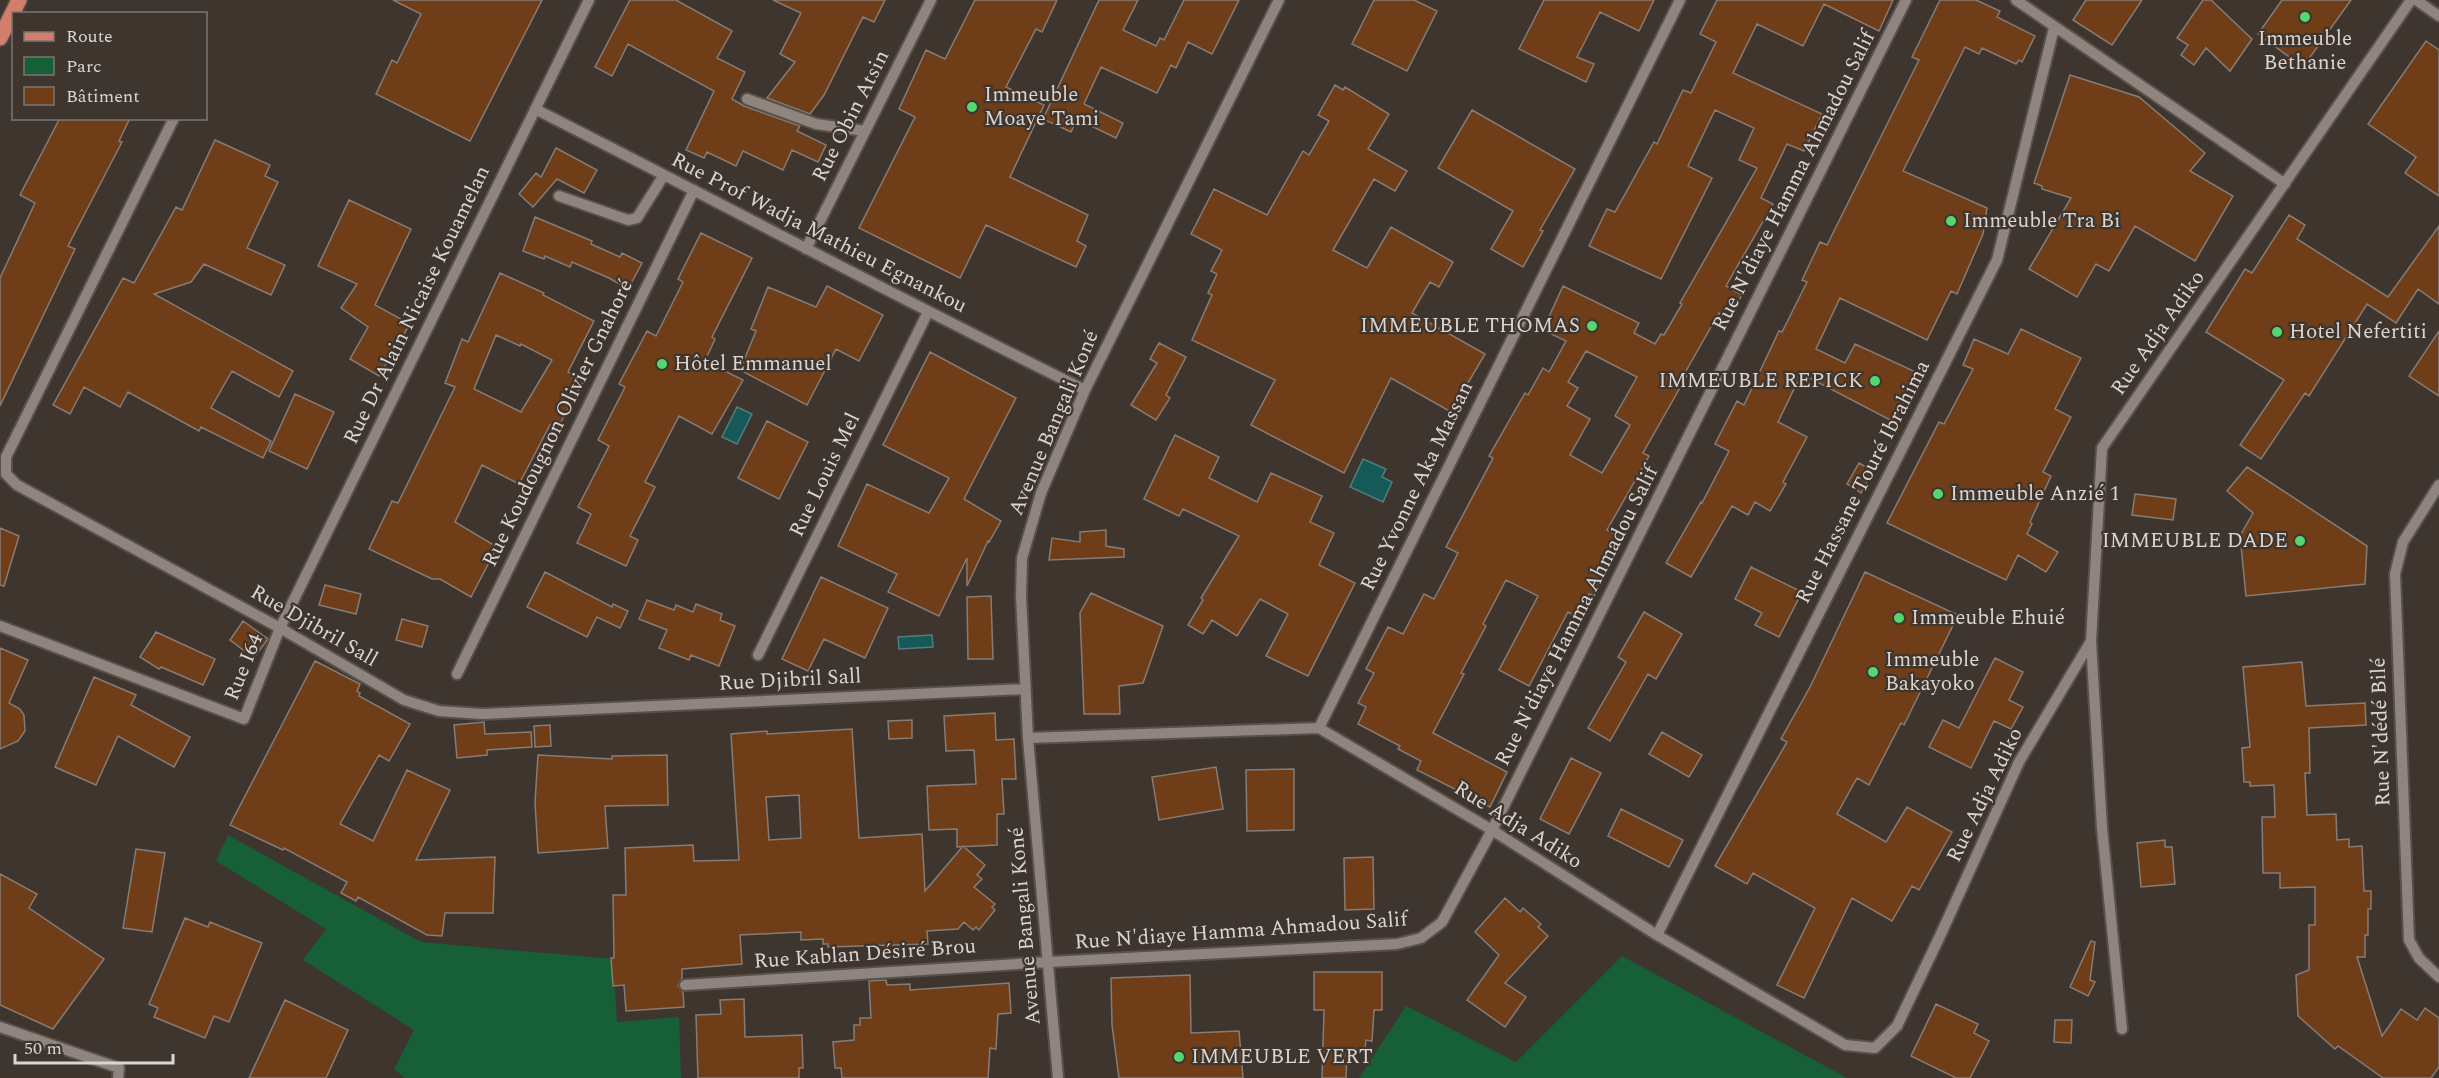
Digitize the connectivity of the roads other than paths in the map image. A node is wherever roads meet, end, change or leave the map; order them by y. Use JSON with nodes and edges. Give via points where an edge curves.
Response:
{"nodes":[{"id":1,"x":589,"y":0,"type":"edge"},
{"id":2,"x":931,"y":0,"type":"edge"},
{"id":3,"x":1279,"y":0,"type":"edge"},
{"id":4,"x":1680,"y":0,"type":"edge"},
{"id":5,"x":1906,"y":0,"type":"edge"},
{"id":6,"x":2016,"y":0,"type":"edge"},
{"id":7,"x":2414,"y":0,"type":"edge"},
{"id":8,"x":12,"y":14,"type":"edge"},
{"id":9,"x":2439,"y":16,"type":"edge"},
{"id":10,"x":2054,"y":28,"type":"junction"},
{"id":11,"x":0,"y":38,"type":"edge"},
{"id":12,"x":747,"y":99,"type":"dead end"},
{"id":13,"x":535,"y":109,"type":"junction"},
{"id":14,"x":173,"y":120,"type":"edge"},
{"id":15,"x":865,"y":131,"type":"junction"},
{"id":16,"x":664,"y":174,"type":"junction"},
{"id":17,"x":2285,"y":184,"type":"junction"},
{"id":18,"x":694,"y":190,"type":"junction"},
{"id":19,"x":560,"y":196,"type":"dead end"},
{"id":20,"x":806,"y":249,"type":"junction"},
{"id":21,"x":928,"y":312,"type":"junction"},
{"id":22,"x":1085,"y":390,"type":"junction"},
{"id":23,"x":2439,"y":485,"type":"edge"},
{"id":24,"x":0,"y":626,"type":"edge"},
{"id":25,"x":280,"y":628,"type":"junction"},
{"id":26,"x":2091,"y":641,"type":"junction"},
{"id":27,"x":758,"y":655,"type":"dead end"},
{"id":28,"x":457,"y":674,"type":"dead end"},
{"id":29,"x":1025,"y":689,"type":"junction"},
{"id":30,"x":1319,"y":728,"type":"junction"},
{"id":31,"x":1028,"y":738,"type":"junction"},
{"id":32,"x":1492,"y":830,"type":"junction"},
{"id":33,"x":1657,"y":935,"type":"junction"},
{"id":34,"x":1048,"y":962,"type":"junction"},
{"id":35,"x":2439,"y":977,"type":"edge"},
{"id":36,"x":685,"y":985,"type":"dead end"},
{"id":37,"x":0,"y":1027,"type":"edge"},
{"id":38,"x":2122,"y":1029,"type":"dead end"},
{"id":39,"x":119,"y":1073,"type":"edge"},
{"id":40,"x":1058,"y":1078,"type":"edge"}],
"edges":[{"from":1,"to":13,"type":"street","name":"Rue Dr Alain Nicaise Kouamelan"},
{"from":2,"to":15,"type":"street","name":"Rue Obin Atsin"},
{"from":3,"to":22,"type":"street","name":"Avenue Bangali Koné"},
{"from":4,"to":30,"type":"street","name":"Rue Yvonne Aka Massan"},
{"from":5,"to":32,"type":"street","name":"Rue N'diaye Hamma Ahmadou Salif"},
{"from":6,"to":10,"type":"street"},
{"from":7,"to":9,"type":"street"},
{"from":7,"to":17,"type":"street","name":"Rue Adja Adiko"},
{"from":8,"to":11,"type":"main road"},
{"from":10,"to":17,"type":"street"},
{"from":10,"to":33,"type":"street","name":"Rue Hassane Touré Ibrahima","via":[[1997,260]]},
{"from":12,"to":15,"type":"street","via":[[816,124]]},
{"from":13,"to":16,"type":"street","name":"Rue Prof Wadja Mathieu Egnankou"},
{"from":13,"to":25,"type":"street","name":"Rue Dr Alain Nicaise Kouamelan"},
{"from":14,"to":25,"type":"street","name":"Rue Djibril Sall","via":[[6,458],[6,474],[17,485]]},
{"from":15,"to":20,"type":"street","name":"Rue Obin Atsin"},
{"from":16,"to":18,"type":"street","name":"Rue Prof Wadja Mathieu Egnankou"},
{"from":16,"to":19,"type":"street","via":[[637,219],[628,220]]},
{"from":17,"to":26,"type":"street","name":"Rue Adja Adiko","via":[[2102,448]]},
{"from":18,"to":20,"type":"street","name":"Rue Prof Wadja Mathieu Egnankou"},
{"from":18,"to":28,"type":"street","name":"Rue Koudougnon Olivier Gnahoré"},
{"from":20,"to":21,"type":"street","name":"Rue Prof Wadja Mathieu Egnankou"},
{"from":21,"to":22,"type":"street","name":"Rue Prof Wadja Mathieu Egnankou"},
{"from":21,"to":27,"type":"street","name":"Rue Louis Mel"},
{"from":22,"to":29,"type":"street","name":"Avenue Bangali Koné","via":[[1041,493],[1022,558]]},
{"from":23,"to":35,"type":"street","name":"Rue N'dédé Bilé","via":[[2403,542],[2395,574],[2409,940],[2419,958]]},
{"from":24,"to":25,"type":"street","name":"Rue I64","via":[[244,719]]},
{"from":25,"to":29,"type":"street","name":"Rue Djibril Sall","via":[[404,700],[439,711],[494,714]]},
{"from":26,"to":33,"type":"street","name":"Rue Adja Adiko","via":[[2019,762],[1897,1026],[1875,1048],[1845,1045]]},
{"from":26,"to":38,"type":"street","via":[[2102,828]]},
{"from":29,"to":31,"type":"street","name":"Avenue Bangali Koné"},
{"from":30,"to":31,"type":"street"},
{"from":30,"to":32,"type":"street","name":"Rue Adja Adiko"},
{"from":31,"to":34,"type":"street","name":"Avenue Bangali Koné"},
{"from":32,"to":33,"type":"street","name":"Rue Adja Adiko"},
{"from":32,"to":34,"type":"street","name":"Rue N'diaye Hamma Ahmadou Salif","via":[[1442,922],[1421,938],[1396,944]]},
{"from":34,"to":36,"type":"street","name":"Rue Kablan Désiré Brou"},
{"from":34,"to":40,"type":"street","name":"Avenue Bangali Koné"},
{"from":37,"to":39,"type":"street"}]}
